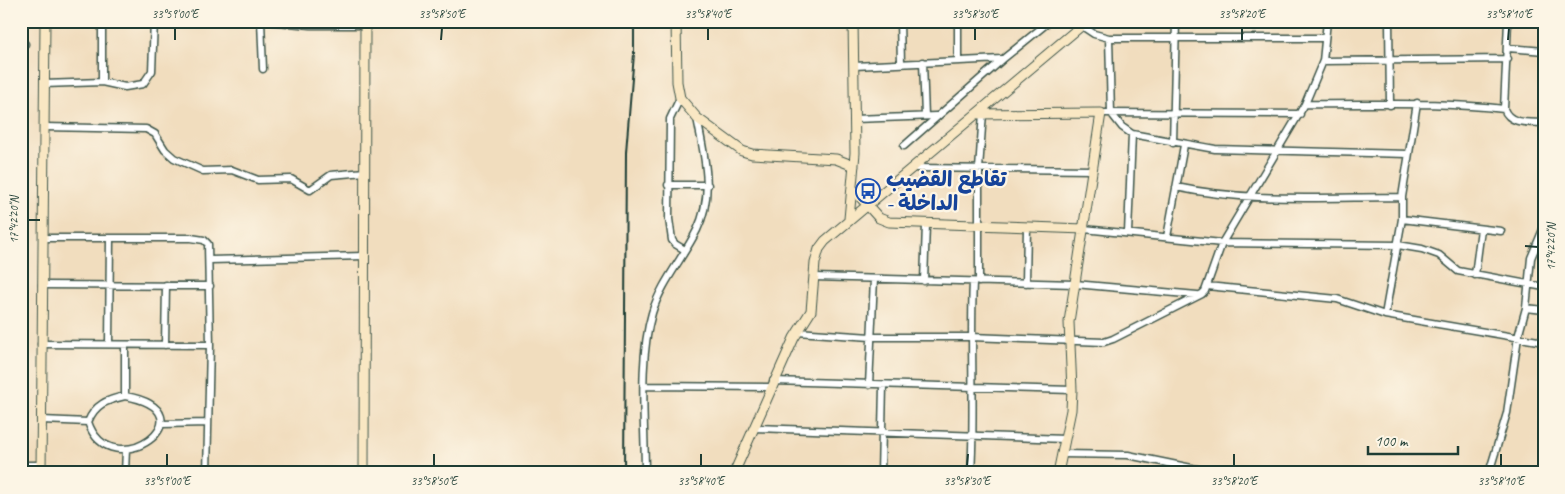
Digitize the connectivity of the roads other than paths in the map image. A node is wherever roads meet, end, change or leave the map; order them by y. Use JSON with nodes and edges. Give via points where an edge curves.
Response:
{"nodes":[{"id":1,"x":45,"y":21,"type":"edge"},
{"id":2,"x":102,"y":21,"type":"edge"},
{"id":3,"x":154,"y":21,"type":"edge"},
{"id":4,"x":263,"y":21,"type":"edge"},
{"id":5,"x":676,"y":21,"type":"edge"},
{"id":6,"x":853,"y":21,"type":"edge"},
{"id":7,"x":900,"y":21,"type":"edge"},
{"id":8,"x":958,"y":21,"type":"edge"},
{"id":9,"x":1050,"y":21,"type":"edge"},
{"id":10,"x":1176,"y":21,"type":"edge"},
{"id":11,"x":1327,"y":21,"type":"edge"},
{"id":12,"x":1389,"y":21,"type":"edge"},
{"id":13,"x":1508,"y":21,"type":"edge"},
{"id":14,"x":365,"y":23,"type":"edge"},
{"id":15,"x":1085,"y":24,"type":"edge"},
{"id":16,"x":1109,"y":38,"type":"junction"},
{"id":17,"x":1176,"y":38,"type":"junction"},
{"id":18,"x":1325,"y":38,"type":"junction"},
{"id":19,"x":1508,"y":48,"type":"junction"},
{"id":20,"x":1544,"y":51,"type":"edge"},
{"id":21,"x":1003,"y":59,"type":"junction"},
{"id":22,"x":1508,"y":59,"type":"junction"},
{"id":23,"x":958,"y":60,"type":"junction"},
{"id":24,"x":1323,"y":61,"type":"junction"},
{"id":25,"x":1389,"y":61,"type":"junction"},
{"id":26,"x":923,"y":62,"type":"junction"},
{"id":27,"x":901,"y":63,"type":"junction"},
{"id":28,"x":854,"y":66,"type":"junction"},
{"id":29,"x":263,"y":69,"type":"dead end"},
{"id":30,"x":102,"y":82,"type":"junction"},
{"id":31,"x":44,"y":84,"type":"junction"},
{"id":32,"x":680,"y":98,"type":"junction"},
{"id":33,"x":1417,"y":103,"type":"junction"},
{"id":34,"x":1305,"y":104,"type":"junction"},
{"id":35,"x":1390,"y":105,"type":"junction"},
{"id":36,"x":1504,"y":108,"type":"junction"},
{"id":37,"x":1101,"y":113,"type":"junction"},
{"id":38,"x":1111,"y":113,"type":"junction"},
{"id":39,"x":979,"y":114,"type":"junction"},
{"id":40,"x":1173,"y":114,"type":"junction"},
{"id":41,"x":1300,"y":114,"type":"junction"},
{"id":42,"x":925,"y":116,"type":"junction"},
{"id":43,"x":936,"y":116,"type":"junction"},
{"id":44,"x":697,"y":118,"type":"junction"},
{"id":45,"x":854,"y":119,"type":"junction"},
{"id":46,"x":1544,"y":123,"type":"edge"},
{"id":47,"x":44,"y":127,"type":"junction"},
{"id":48,"x":1132,"y":134,"type":"junction"},
{"id":49,"x":1173,"y":143,"type":"junction"},
{"id":50,"x":1184,"y":145,"type":"junction"},
{"id":51,"x":904,"y":146,"type":"dead end"},
{"id":52,"x":1278,"y":151,"type":"junction"},
{"id":53,"x":855,"y":153,"type":"junction"},
{"id":54,"x":1408,"y":154,"type":"junction"},
{"id":55,"x":836,"y":159,"type":"junction"},
{"id":56,"x":854,"y":166,"type":"junction"},
{"id":57,"x":913,"y":168,"type":"junction"},
{"id":58,"x":980,"y":169,"type":"junction"},
{"id":59,"x":1093,"y":170,"type":"junction"},
{"id":60,"x":365,"y":172,"type":"junction"},
{"id":61,"x":668,"y":185,"type":"junction"},
{"id":62,"x":708,"y":185,"type":"junction"},
{"id":63,"x":1176,"y":187,"type":"junction"},
{"id":64,"x":852,"y":188,"type":"junction"},
{"id":65,"x":1402,"y":196,"type":"junction"},
{"id":66,"x":1250,"y":197,"type":"junction"},
{"id":67,"x":867,"y":205,"type":"junction"},
{"id":68,"x":849,"y":219,"type":"junction"},
{"id":69,"x":1402,"y":219,"type":"junction"},
{"id":70,"x":926,"y":225,"type":"junction"},
{"id":71,"x":979,"y":226,"type":"junction"},
{"id":72,"x":1027,"y":227,"type":"junction"},
{"id":73,"x":1544,"y":227,"type":"edge"},
{"id":74,"x":1084,"y":229,"type":"junction"},
{"id":75,"x":1482,"y":229,"type":"junction"},
{"id":76,"x":1500,"y":231,"type":"dead end"},
{"id":77,"x":1128,"y":233,"type":"junction"},
{"id":78,"x":1167,"y":237,"type":"junction"},
{"id":79,"x":43,"y":238,"type":"junction"},
{"id":80,"x":110,"y":238,"type":"junction"},
{"id":81,"x":1222,"y":243,"type":"junction"},
{"id":82,"x":1398,"y":245,"type":"junction"},
{"id":83,"x":685,"y":250,"type":"junction"},
{"id":84,"x":364,"y":256,"type":"junction"},
{"id":85,"x":210,"y":260,"type":"junction"},
{"id":86,"x":1475,"y":275,"type":"junction"},
{"id":87,"x":814,"y":277,"type":"junction"},
{"id":88,"x":874,"y":279,"type":"junction"},
{"id":89,"x":924,"y":281,"type":"junction"},
{"id":90,"x":976,"y":282,"type":"junction"},
{"id":91,"x":1026,"y":283,"type":"junction"},
{"id":92,"x":1075,"y":284,"type":"junction"},
{"id":93,"x":1528,"y":284,"type":"junction"},
{"id":94,"x":42,"y":285,"type":"junction"},
{"id":95,"x":110,"y":285,"type":"junction"},
{"id":96,"x":166,"y":285,"type":"junction"},
{"id":97,"x":210,"y":286,"type":"junction"},
{"id":98,"x":1207,"y":286,"type":"junction"},
{"id":99,"x":1544,"y":287,"type":"edge"},
{"id":100,"x":1198,"y":295,"type":"junction"},
{"id":101,"x":1526,"y":308,"type":"junction"},
{"id":102,"x":1544,"y":310,"type":"edge"},
{"id":103,"x":1385,"y":315,"type":"junction"},
{"id":104,"x":797,"y":332,"type":"junction"},
{"id":105,"x":871,"y":337,"type":"junction"},
{"id":106,"x":971,"y":337,"type":"junction"},
{"id":107,"x":1518,"y":337,"type":"junction"},
{"id":108,"x":1069,"y":341,"type":"junction"},
{"id":109,"x":1544,"y":342,"type":"edge"},
{"id":110,"x":42,"y":344,"type":"junction"},
{"id":111,"x":109,"y":344,"type":"junction"},
{"id":112,"x":125,"y":345,"type":"junction"},
{"id":113,"x":165,"y":345,"type":"junction"},
{"id":114,"x":210,"y":345,"type":"junction"},
{"id":115,"x":772,"y":384,"type":"junction"},
{"id":116,"x":869,"y":385,"type":"junction"},
{"id":117,"x":645,"y":386,"type":"junction"},
{"id":118,"x":884,"y":386,"type":"junction"},
{"id":119,"x":972,"y":389,"type":"junction"},
{"id":120,"x":1072,"y":390,"type":"junction"},
{"id":121,"x":125,"y":396,"type":"junction"},
{"id":122,"x":42,"y":420,"type":"junction"},
{"id":123,"x":88,"y":422,"type":"junction"},
{"id":124,"x":208,"y":423,"type":"junction"},
{"id":125,"x":162,"y":424,"type":"junction"},
{"id":126,"x":753,"y":428,"type":"junction"},
{"id":127,"x":881,"y":432,"type":"junction"},
{"id":128,"x":974,"y":436,"type":"junction"},
{"id":129,"x":1065,"y":439,"type":"junction"},
{"id":130,"x":126,"y":449,"type":"junction"},
{"id":131,"x":1062,"y":454,"type":"junction"},
{"id":132,"x":21,"y":466,"type":"edge"},
{"id":133,"x":41,"y":469,"type":"edge"},
{"id":134,"x":126,"y":473,"type":"edge"},
{"id":135,"x":208,"y":473,"type":"edge"},
{"id":136,"x":364,"y":473,"type":"edge"},
{"id":137,"x":645,"y":473,"type":"edge"},
{"id":138,"x":734,"y":473,"type":"edge"},
{"id":139,"x":881,"y":473,"type":"edge"},
{"id":140,"x":971,"y":473,"type":"edge"},
{"id":141,"x":1058,"y":473,"type":"edge"},
{"id":142,"x":1216,"y":473,"type":"edge"},
{"id":143,"x":1489,"y":473,"type":"edge"}],
"edges":[{"from":1,"to":31,"type":"street"},
{"from":2,"to":30,"type":"street"},
{"from":3,"to":30,"type":"street","via":[[152,71],[147,80],[125,87]]},
{"from":4,"to":14,"type":"street","via":[[311,25]]},
{"from":4,"to":29,"type":"street"},
{"from":5,"to":32,"type":"street"},
{"from":6,"to":28,"type":"street"},
{"from":7,"to":27,"type":"street"},
{"from":8,"to":23,"type":"street"},
{"from":9,"to":21,"type":"street"},
{"from":10,"to":17,"type":"street"},
{"from":11,"to":18,"type":"street"},
{"from":12,"to":25,"type":"street"},
{"from":13,"to":19,"type":"street"},
{"from":14,"to":60,"type":"street"},
{"from":15,"to":16,"type":"street","via":[[1094,34]]},
{"from":15,"to":39,"type":"street"},
{"from":16,"to":17,"type":"street"},
{"from":16,"to":38,"type":"street"},
{"from":17,"to":18,"type":"street"},
{"from":17,"to":40,"type":"street"},
{"from":18,"to":24,"type":"street"},
{"from":19,"to":20,"type":"street"},
{"from":19,"to":22,"type":"street"},
{"from":21,"to":23,"type":"street"},
{"from":21,"to":43,"type":"street"},
{"from":22,"to":25,"type":"street"},
{"from":22,"to":36,"type":"street"},
{"from":23,"to":26,"type":"street"},
{"from":24,"to":25,"type":"street"},
{"from":24,"to":34,"type":"street"},
{"from":25,"to":35,"type":"street"},
{"from":26,"to":27,"type":"street"},
{"from":26,"to":42,"type":"street"},
{"from":27,"to":28,"type":"street"},
{"from":28,"to":45,"type":"street"},
{"from":30,"to":31,"type":"street"},
{"from":31,"to":47,"type":"street"},
{"from":32,"to":44,"type":"street"},
{"from":32,"to":61,"type":"street","via":[[670,119]]},
{"from":33,"to":35,"type":"street"},
{"from":33,"to":36,"type":"street"},
{"from":33,"to":54,"type":"street"},
{"from":34,"to":35,"type":"street"},
{"from":34,"to":41,"type":"street"},
{"from":36,"to":46,"type":"street","via":[[1515,120]]},
{"from":37,"to":38,"type":"street"},
{"from":37,"to":39,"type":"street"},
{"from":37,"to":59,"type":"street"},
{"from":38,"to":40,"type":"street"},
{"from":38,"to":48,"type":"street"},
{"from":39,"to":57,"type":"street"},
{"from":39,"to":58,"type":"street"},
{"from":40,"to":41,"type":"street"},
{"from":40,"to":49,"type":"street"},
{"from":41,"to":52,"type":"street"},
{"from":42,"to":43,"type":"street"},
{"from":42,"to":45,"type":"street"},
{"from":43,"to":51,"type":"street"},
{"from":44,"to":55,"type":"street","via":[[752,154]]},
{"from":44,"to":62,"type":"street"},
{"from":45,"to":53,"type":"street"},
{"from":47,"to":60,"type":"street","via":[[146,129],[174,158],[203,171],[232,170],[258,180],[291,179],[310,190],[331,175]]},
{"from":47,"to":79,"type":"street"},
{"from":48,"to":49,"type":"street"},
{"from":48,"to":77,"type":"street"},
{"from":49,"to":50,"type":"street"},
{"from":50,"to":52,"type":"street"},
{"from":50,"to":63,"type":"street"},
{"from":52,"to":54,"type":"street"},
{"from":52,"to":66,"type":"street"},
{"from":53,"to":55,"type":"street"},
{"from":53,"to":56,"type":"street"},
{"from":54,"to":65,"type":"street"},
{"from":55,"to":56,"type":"street"},
{"from":56,"to":64,"type":"street"},
{"from":57,"to":58,"type":"street"},
{"from":57,"to":67,"type":"street"},
{"from":58,"to":59,"type":"street"},
{"from":58,"to":71,"type":"street"},
{"from":59,"to":74,"type":"street"},
{"from":60,"to":84,"type":"street"},
{"from":61,"to":62,"type":"street"},
{"from":61,"to":83,"type":"street","via":[[670,232],[675,244]]},
{"from":62,"to":83,"type":"street","via":[[705,210]]},
{"from":63,"to":66,"type":"street"},
{"from":63,"to":78,"type":"street"},
{"from":64,"to":67,"type":"street"},
{"from":64,"to":68,"type":"street"},
{"from":65,"to":66,"type":"street"},
{"from":65,"to":69,"type":"street"},
{"from":66,"to":81,"type":"street"},
{"from":67,"to":68,"type":"street"},
{"from":67,"to":70,"type":"street","via":[[883,221]]},
{"from":68,"to":87,"type":"street","via":[[818,249]]},
{"from":69,"to":75,"type":"street"},
{"from":69,"to":82,"type":"street"},
{"from":70,"to":71,"type":"street"},
{"from":70,"to":89,"type":"street"},
{"from":71,"to":72,"type":"street"},
{"from":71,"to":90,"type":"street"},
{"from":72,"to":74,"type":"street"},
{"from":72,"to":91,"type":"street"},
{"from":73,"to":93,"type":"street","via":[[1531,258]]},
{"from":74,"to":77,"type":"street"},
{"from":74,"to":92,"type":"street"},
{"from":75,"to":76,"type":"street"},
{"from":75,"to":86,"type":"street"},
{"from":77,"to":78,"type":"street"},
{"from":78,"to":81,"type":"street"},
{"from":79,"to":80,"type":"street"},
{"from":79,"to":94,"type":"street"},
{"from":80,"to":85,"type":"street","via":[[199,238],[208,244]]},
{"from":80,"to":95,"type":"street"},
{"from":81,"to":82,"type":"street"},
{"from":81,"to":98,"type":"street"},
{"from":82,"to":86,"type":"street","via":[[1439,255],[1458,272]]},
{"from":82,"to":103,"type":"street"},
{"from":83,"to":117,"type":"street","via":[[653,312],[646,346]]},
{"from":84,"to":85,"type":"street"},
{"from":84,"to":136,"type":"street"},
{"from":85,"to":97,"type":"street"},
{"from":86,"to":93,"type":"street"},
{"from":87,"to":88,"type":"street"},
{"from":87,"to":104,"type":"street","via":[[811,311]]},
{"from":88,"to":89,"type":"street"},
{"from":88,"to":105,"type":"street"},
{"from":89,"to":90,"type":"street"},
{"from":90,"to":91,"type":"street"},
{"from":90,"to":106,"type":"street"},
{"from":91,"to":92,"type":"street"},
{"from":92,"to":100,"type":"street"},
{"from":92,"to":108,"type":"street"},
{"from":93,"to":99,"type":"street"},
{"from":93,"to":101,"type":"street"},
{"from":94,"to":95,"type":"street"},
{"from":94,"to":110,"type":"street"},
{"from":95,"to":96,"type":"street"},
{"from":95,"to":111,"type":"street"},
{"from":96,"to":97,"type":"street"},
{"from":96,"to":113,"type":"street"},
{"from":97,"to":114,"type":"street"},
{"from":98,"to":100,"type":"street"},
{"from":98,"to":103,"type":"street","via":[[1337,299]]},
{"from":100,"to":108,"type":"street","via":[[1114,340]]},
{"from":101,"to":102,"type":"street"},
{"from":101,"to":107,"type":"street"},
{"from":103,"to":107,"type":"street"},
{"from":104,"to":105,"type":"street"},
{"from":104,"to":115,"type":"street"},
{"from":105,"to":106,"type":"street"},
{"from":105,"to":116,"type":"street"},
{"from":106,"to":108,"type":"street"},
{"from":106,"to":119,"type":"street"},
{"from":107,"to":109,"type":"street"},
{"from":107,"to":143,"type":"street","via":[[1507,413]]},
{"from":108,"to":120,"type":"street"},
{"from":110,"to":111,"type":"street"},
{"from":110,"to":122,"type":"street"},
{"from":111,"to":112,"type":"street"},
{"from":112,"to":113,"type":"street"},
{"from":112,"to":121,"type":"street"},
{"from":113,"to":114,"type":"street"},
{"from":114,"to":124,"type":"street"},
{"from":115,"to":116,"type":"street"},
{"from":115,"to":117,"type":"street"},
{"from":115,"to":126,"type":"street"},
{"from":116,"to":118,"type":"street"},
{"from":117,"to":137,"type":"street"},
{"from":118,"to":119,"type":"street"},
{"from":118,"to":127,"type":"street"},
{"from":119,"to":120,"type":"street"},
{"from":119,"to":128,"type":"street"},
{"from":120,"to":129,"type":"street"},
{"from":121,"to":123,"type":"street","via":[[99,405]]},
{"from":121,"to":125,"type":"street","via":[[156,409]]},
{"from":122,"to":123,"type":"street"},
{"from":122,"to":133,"type":"street"},
{"from":123,"to":130,"type":"street","via":[[101,441]]},
{"from":124,"to":125,"type":"street"},
{"from":124,"to":135,"type":"street"},
{"from":125,"to":130,"type":"street","via":[[152,440]]},
{"from":126,"to":127,"type":"street"},
{"from":126,"to":138,"type":"street"},
{"from":127,"to":128,"type":"street"},
{"from":127,"to":139,"type":"street"},
{"from":128,"to":129,"type":"street"},
{"from":128,"to":140,"type":"street"},
{"from":129,"to":131,"type":"street"},
{"from":130,"to":134,"type":"street"},
{"from":131,"to":141,"type":"street"},
{"from":131,"to":142,"type":"street","via":[[1128,455]]},
{"from":132,"to":133,"type":"street"}]}
